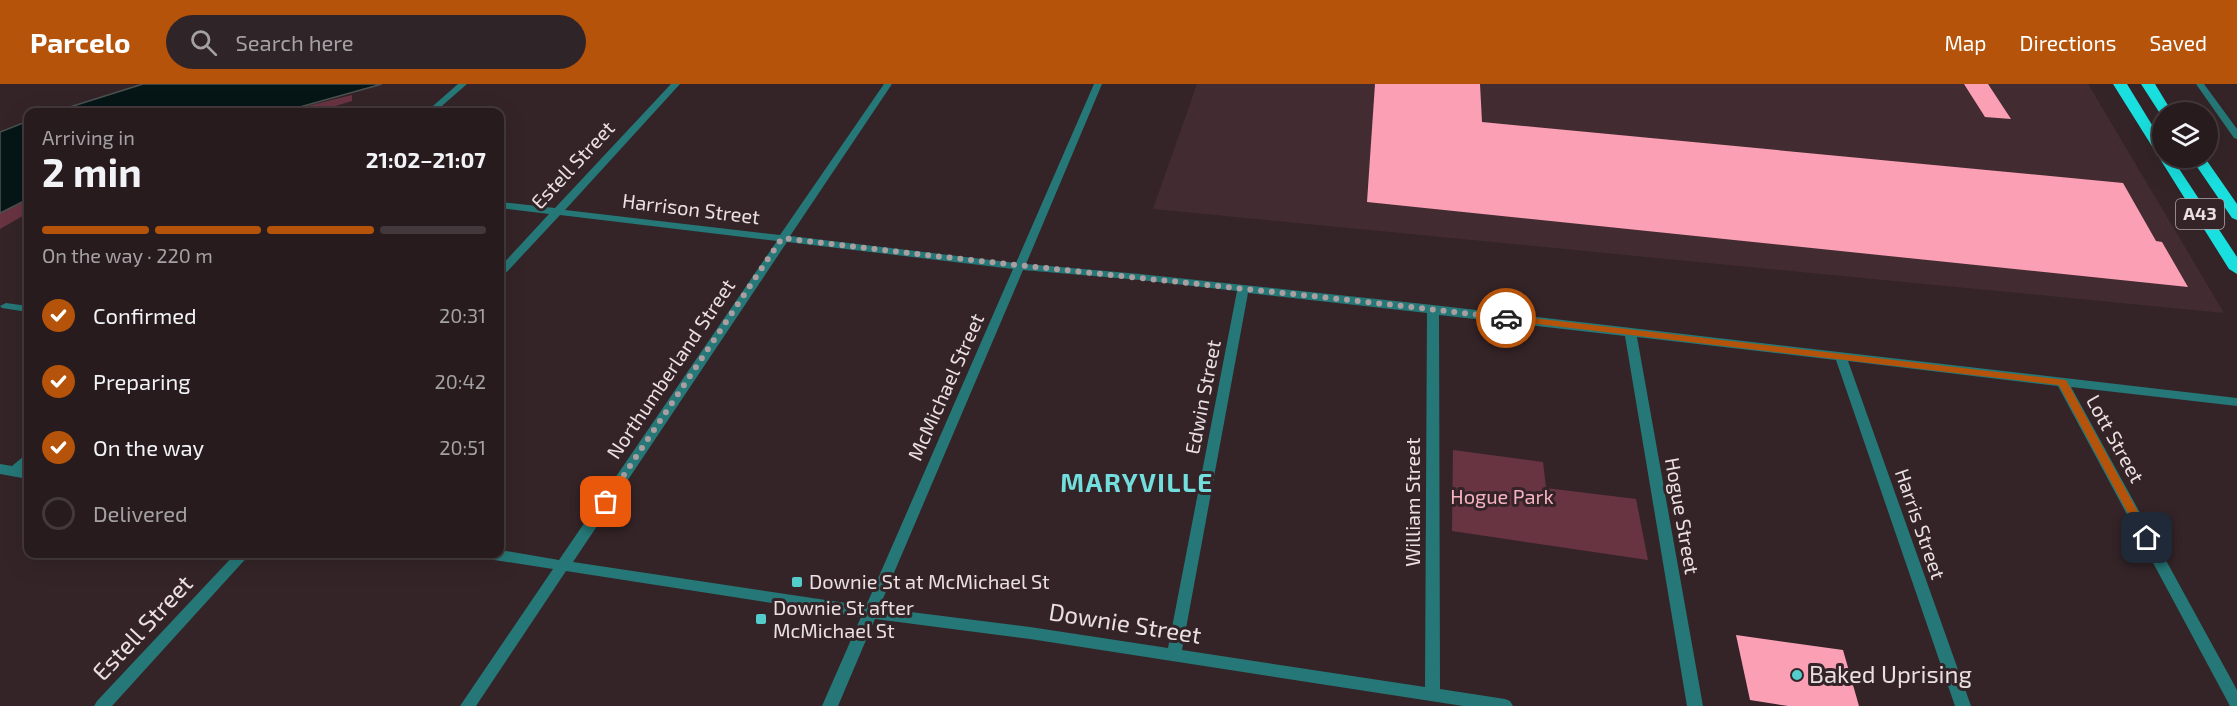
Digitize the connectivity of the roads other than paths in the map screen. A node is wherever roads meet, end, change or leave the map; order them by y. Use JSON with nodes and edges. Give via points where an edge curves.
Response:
{"nodes":[{"id":1,"x":463,"y":84,"type":"edge"},
{"id":2,"x":676,"y":84,"type":"edge"},
{"id":3,"x":888,"y":84,"type":"edge"},
{"id":4,"x":1098,"y":84,"type":"edge"},
{"id":5,"x":2120,"y":84,"type":"edge"},
{"id":6,"x":2148,"y":84,"type":"edge"},
{"id":7,"x":2200,"y":84,"type":"edge"},
{"id":8,"x":2160,"y":102,"type":"edge"},
{"id":9,"x":435,"y":108,"type":"edge"},
{"id":10,"x":2152,"y":136,"type":"edge"},
{"id":11,"x":2237,"y":136,"type":"edge"},
{"id":12,"x":2172,"y":168,"type":"edge"},
{"id":13,"x":2205,"y":168,"type":"edge"},
{"id":14,"x":504,"y":206,"type":"edge"},
{"id":15,"x":556,"y":212,"type":"junction"},
{"id":16,"x":2237,"y":214,"type":"edge"},
{"id":17,"x":782,"y":238,"type":"junction"},
{"id":18,"x":1021,"y":267,"type":"junction"},
{"id":19,"x":504,"y":269,"type":"edge"},
{"id":20,"x":2237,"y":269,"type":"edge"},
{"id":21,"x":1244,"y":288,"type":"junction"},
{"id":22,"x":6,"y":306,"type":"dead end"},
{"id":23,"x":24,"y":308,"type":"edge"},
{"id":24,"x":1433,"y":309,"type":"junction"},
{"id":25,"x":1630,"y":332,"type":"junction"},
{"id":26,"x":1840,"y":356,"type":"junction"},
{"id":27,"x":2062,"y":382,"type":"junction"},
{"id":28,"x":2237,"y":402,"type":"edge"},
{"id":29,"x":24,"y":463,"type":"edge"},
{"id":30,"x":0,"y":469,"type":"edge"},
{"id":31,"x":14,"y":472,"type":"junction"},
{"id":32,"x":24,"y":473,"type":"edge"},
{"id":33,"x":504,"y":557,"type":"edge"},
{"id":34,"x":239,"y":558,"type":"edge"},
{"id":35,"x":563,"y":566,"type":"junction"},
{"id":36,"x":871,"y":613,"type":"junction"},
{"id":37,"x":1174,"y":655,"type":"junction"},
{"id":38,"x":1432,"y":694,"type":"junction"},
{"id":39,"x":2237,"y":704,"type":"edge"},
{"id":40,"x":102,"y":706,"type":"edge"},
{"id":41,"x":468,"y":706,"type":"edge"},
{"id":42,"x":830,"y":706,"type":"edge"},
{"id":43,"x":1504,"y":706,"type":"edge"},
{"id":44,"x":1695,"y":706,"type":"edge"},
{"id":45,"x":1963,"y":706,"type":"edge"}],
"edges":[{"from":1,"to":9,"type":"street"},
{"from":2,"to":15,"type":"street","name":"Estell Street"},
{"from":3,"to":17,"type":"street","name":"Northumberland Street"},
{"from":4,"to":18,"type":"street","name":"McMichael Street"},
{"from":5,"to":10,"type":"highway","number":"A43"},
{"from":6,"to":8,"type":"highway"},
{"from":7,"to":11,"type":"street"},
{"from":12,"to":20,"type":"highway","number":"A43"},
{"from":13,"to":16,"type":"highway","number":"A43"},
{"from":14,"to":15,"type":"street","name":"Harrison Street"},
{"from":15,"to":17,"type":"street","name":"Harrison Street"},
{"from":15,"to":19,"type":"street","name":"Estell Street"},
{"from":17,"to":18,"type":"street","name":"Harrison Street"},
{"from":17,"to":35,"type":"street","name":"Northumberland Street"},
{"from":18,"to":21,"type":"street","name":"Harrison Street"},
{"from":18,"to":36,"type":"street","name":"McMichael Street"},
{"from":21,"to":24,"type":"street","name":"Harrison Street"},
{"from":21,"to":37,"type":"street","name":"Edwin Street"},
{"from":22,"to":23,"type":"street"},
{"from":24,"to":25,"type":"street","name":"Harrison Street"},
{"from":24,"to":38,"type":"street","name":"William Street"},
{"from":25,"to":26,"type":"street","name":"Harrison Street"},
{"from":25,"to":44,"type":"street","name":"Hogue Street"},
{"from":26,"to":27,"type":"street","name":"Harrison Street"},
{"from":26,"to":45,"type":"street","name":"Harris Street"},
{"from":27,"to":28,"type":"street","name":"Harrison Street"},
{"from":27,"to":39,"type":"street","name":"Lott Street"},
{"from":29,"to":31,"type":"street"},
{"from":30,"to":31,"type":"street"},
{"from":31,"to":32,"type":"street"},
{"from":33,"to":35,"type":"street","name":"Downie Street"},
{"from":34,"to":40,"type":"street","name":"Estell Street"},
{"from":35,"to":36,"type":"street","name":"Downie Street"},
{"from":35,"to":41,"type":"street","name":"Northumberland Street"},
{"from":36,"to":37,"type":"street","name":"Downie Street"},
{"from":36,"to":42,"type":"street","name":"McMichael Street"},
{"from":37,"to":38,"type":"street","name":"Downie Street"},
{"from":38,"to":43,"type":"street","name":"Downie Street"}]}
